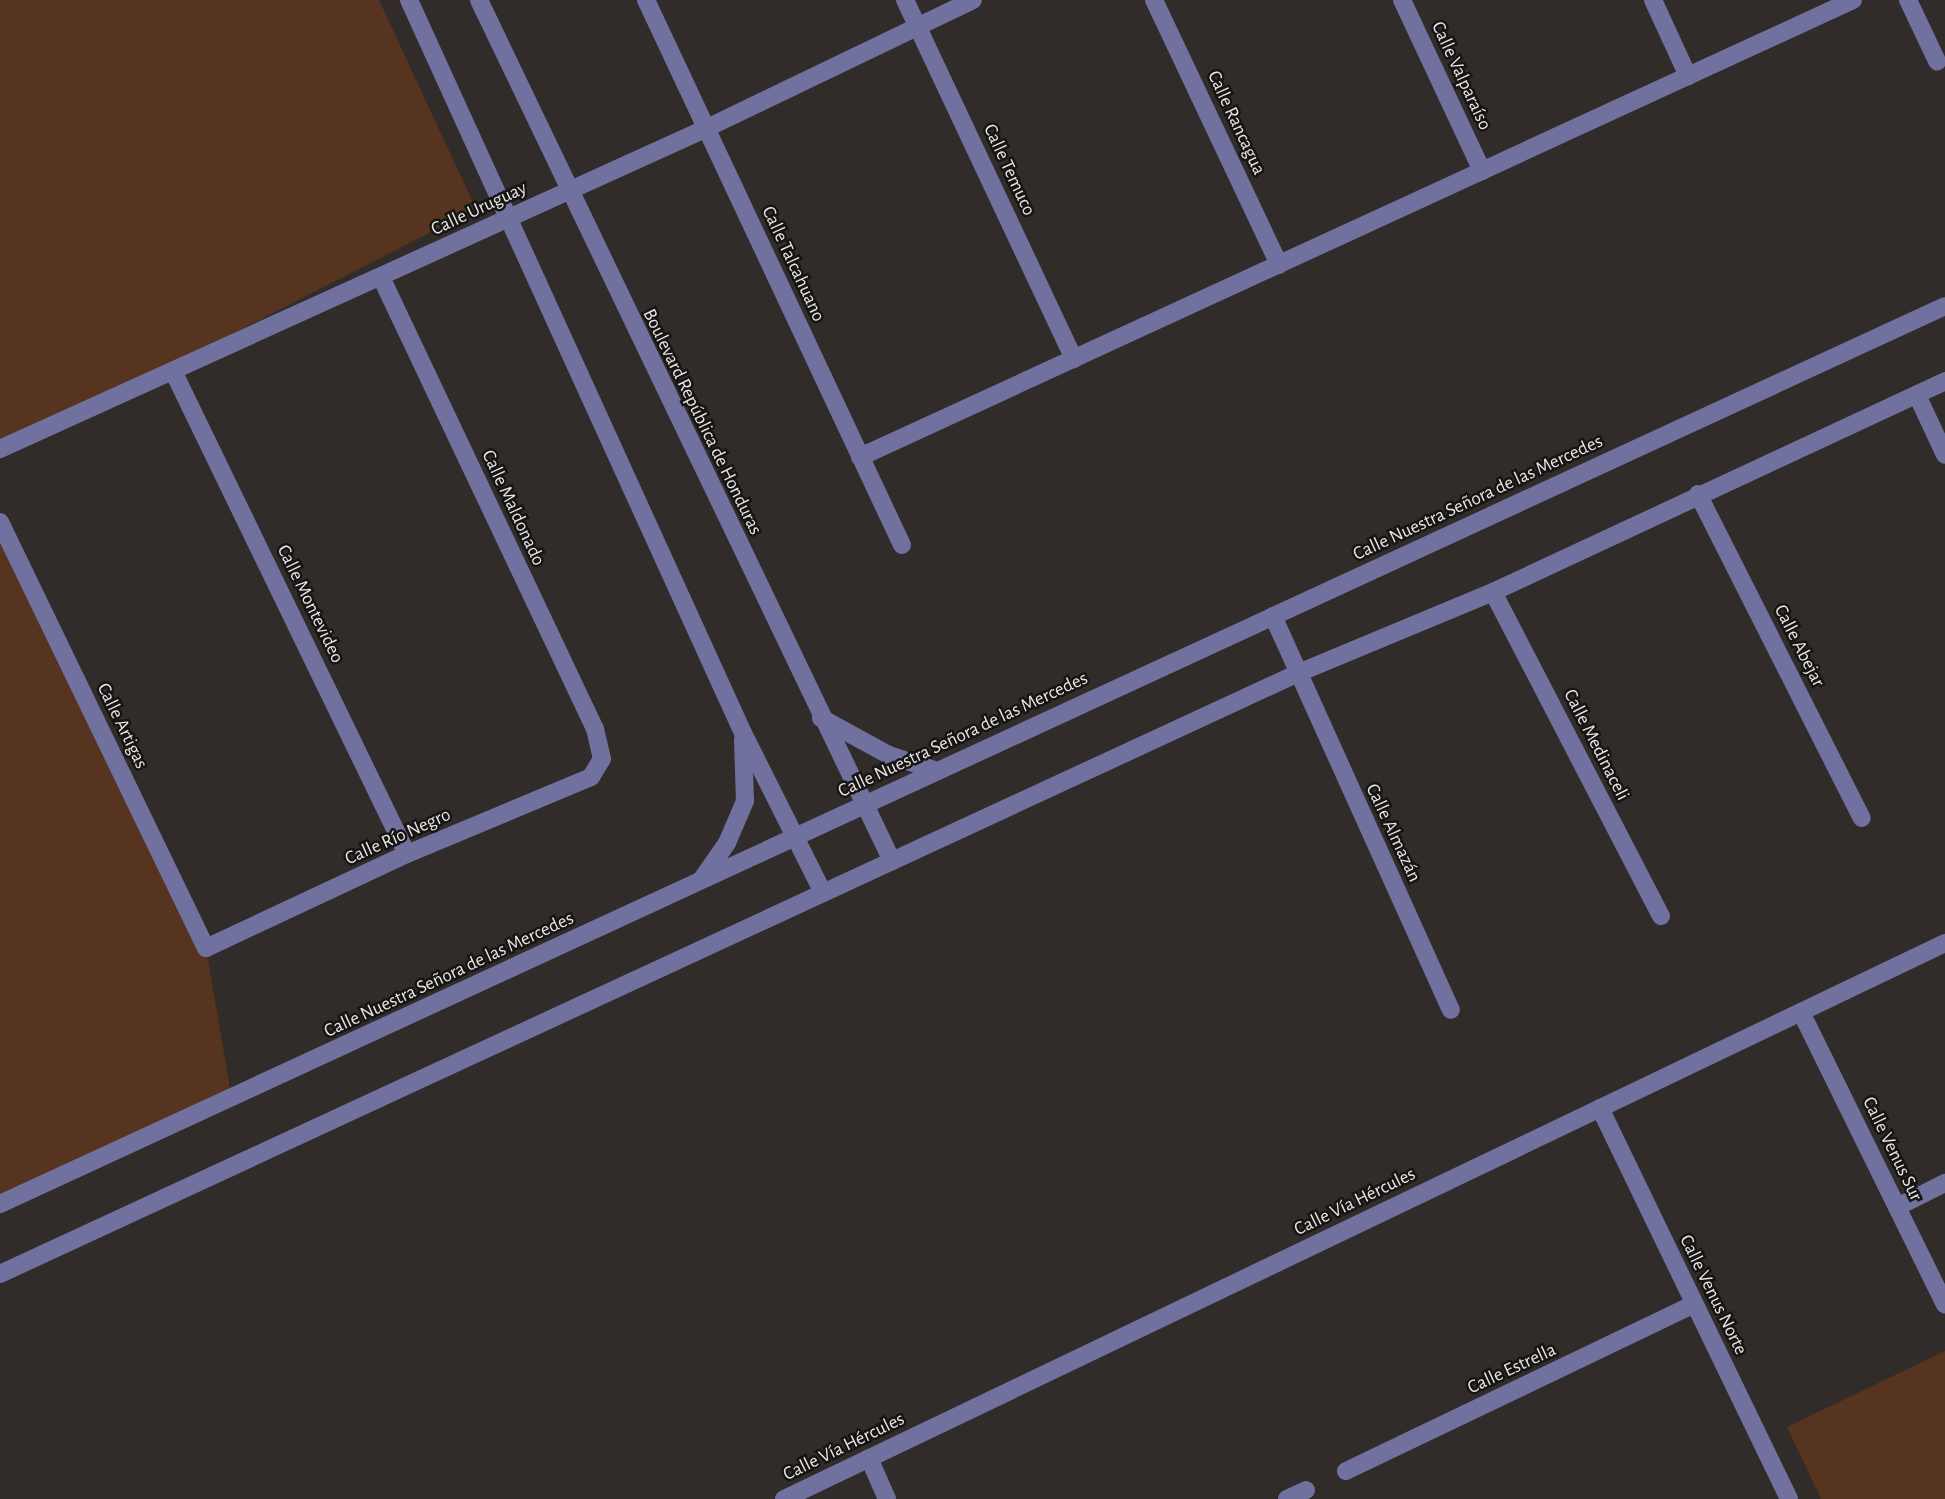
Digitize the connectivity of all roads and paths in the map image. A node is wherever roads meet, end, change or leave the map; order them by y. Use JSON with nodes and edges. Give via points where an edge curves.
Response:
{"nodes":[{"id":1,"x":409,"y":0,"type":"edge"},
{"id":2,"x":479,"y":0,"type":"edge"},
{"id":3,"x":646,"y":0,"type":"edge"},
{"id":4,"x":905,"y":0,"type":"edge"},
{"id":5,"x":973,"y":0,"type":"edge"},
{"id":6,"x":1154,"y":0,"type":"edge"},
{"id":7,"x":1402,"y":0,"type":"edge"},
{"id":8,"x":1653,"y":0,"type":"edge"},
{"id":9,"x":1853,"y":0,"type":"edge"},
{"id":10,"x":1908,"y":0,"type":"edge"},
{"id":11,"x":917,"y":26,"type":"junction"},
{"id":12,"x":1937,"y":61,"type":"dead end"},
{"id":13,"x":1688,"y":76,"type":"junction"},
{"id":14,"x":707,"y":128,"type":"junction"},
{"id":15,"x":1482,"y":171,"type":"junction"},
{"id":16,"x":568,"y":191,"type":"junction"},
{"id":17,"x":511,"y":217,"type":"junction"},
{"id":18,"x":1279,"y":265,"type":"junction"},
{"id":19,"x":381,"y":277,"type":"junction"},
{"id":20,"x":1945,"y":306,"type":"edge"},
{"id":21,"x":1074,"y":359,"type":"junction"},
{"id":22,"x":174,"y":373,"type":"junction"},
{"id":23,"x":1945,"y":381,"type":"edge"},
{"id":24,"x":1917,"y":395,"type":"junction"},
{"id":25,"x":0,"y":449,"type":"edge"},
{"id":26,"x":1945,"y":455,"type":"edge"},
{"id":27,"x":860,"y":457,"type":"junction"},
{"id":28,"x":1698,"y":494,"type":"junction"},
{"id":29,"x":0,"y":522,"type":"edge"},
{"id":30,"x":902,"y":545,"type":"dead end"},
{"id":31,"x":1493,"y":592,"type":"junction"},
{"id":32,"x":1273,"y":616,"type":"junction"},
{"id":33,"x":1296,"y":674,"type":"junction"},
{"id":34,"x":821,"y":718,"type":"junction"},
{"id":35,"x":743,"y":733,"type":"junction"},
{"id":36,"x":602,"y":759,"type":"joint"},
{"id":37,"x":937,"y":771,"type":"junction"},
{"id":38,"x":863,"y":805,"type":"junction"},
{"id":39,"x":1862,"y":818,"type":"dead end"},
{"id":40,"x":794,"y":837,"type":"junction"},
{"id":41,"x":407,"y":854,"type":"junction"},
{"id":42,"x":892,"y":861,"type":"junction"},
{"id":43,"x":701,"y":881,"type":"junction"},
{"id":44,"x":823,"y":893,"type":"junction"},
{"id":45,"x":1661,"y":916,"type":"dead end"},
{"id":46,"x":1945,"y":943,"type":"edge"},
{"id":47,"x":206,"y":948,"type":"joint"},
{"id":48,"x":1451,"y":1010,"type":"dead end"},
{"id":49,"x":1801,"y":1012,"type":"junction"},
{"id":50,"x":1600,"y":1108,"type":"junction"},
{"id":51,"x":1945,"y":1184,"type":"edge"},
{"id":52,"x":0,"y":1204,"type":"edge"},
{"id":53,"x":1897,"y":1207,"type":"junction"},
{"id":54,"x":0,"y":1274,"type":"edge"},
{"id":55,"x":1694,"y":1304,"type":"junction"},
{"id":56,"x":1945,"y":1305,"type":"edge"},
{"id":57,"x":869,"y":1458,"type":"junction"},
{"id":58,"x":1346,"y":1471,"type":"dead end"},
{"id":59,"x":1306,"y":1490,"type":"dead end"},
{"id":60,"x":1783,"y":1497,"type":"edge"},
{"id":61,"x":784,"y":1499,"type":"edge"},
{"id":62,"x":887,"y":1499,"type":"edge"},
{"id":63,"x":1287,"y":1499,"type":"edge"}],
"edges":[{"from":1,"to":17,"type":"street"},
{"from":2,"to":16,"type":"street","name":"Boulevard República de Honduras"},
{"from":3,"to":14,"type":"street","name":"Calle Talcahuano"},
{"from":4,"to":11,"type":"street","name":"Calle Temuco"},
{"from":5,"to":11,"type":"street","name":"Calle Uruguay"},
{"from":6,"to":18,"type":"street","name":"Calle Rancagua"},
{"from":7,"to":15,"type":"street","name":"Calle Valparaíso"},
{"from":8,"to":13,"type":"street"},
{"from":9,"to":13,"type":"street"},
{"from":10,"to":12,"type":"street"},
{"from":11,"to":14,"type":"street","name":"Calle Uruguay"},
{"from":11,"to":21,"type":"street","name":"Calle Temuco"},
{"from":13,"to":15,"type":"street"},
{"from":14,"to":16,"type":"street","name":"Calle Uruguay"},
{"from":14,"to":27,"type":"street","name":"Calle Talcahuano"},
{"from":15,"to":18,"type":"street"},
{"from":16,"to":17,"type":"street","name":"Calle Uruguay"},
{"from":16,"to":34,"type":"street","name":"Boulevard República de Honduras"},
{"from":17,"to":19,"type":"street","name":"Calle Uruguay"},
{"from":17,"to":35,"type":"street"},
{"from":18,"to":21,"type":"street"},
{"from":19,"to":22,"type":"street","name":"Calle Uruguay"},
{"from":19,"to":36,"type":"street","name":"Calle Maldonado","via":[[595,729]]},
{"from":20,"to":32,"type":"street","name":"Calle Nuestra Señora de las Mercedes"},
{"from":21,"to":27,"type":"street"},
{"from":22,"to":25,"type":"street","name":"Calle Uruguay"},
{"from":22,"to":41,"type":"street","name":"Calle Montevideo"},
{"from":23,"to":24,"type":"street"},
{"from":24,"to":26,"type":"street"},
{"from":24,"to":28,"type":"street"},
{"from":27,"to":30,"type":"street","name":"Calle Talcahuano"},
{"from":28,"to":31,"type":"street"},
{"from":28,"to":39,"type":"street","name":"Calle Abejar"},
{"from":29,"to":47,"type":"street","name":"Calle Artigas"},
{"from":31,"to":33,"type":"street"},
{"from":31,"to":45,"type":"street","name":"Calle Medinaceli"},
{"from":32,"to":33,"type":"street","name":"Calle Almazán"},
{"from":32,"to":37,"type":"street","name":"Calle Nuestra Señora de las Mercedes"},
{"from":33,"to":42,"type":"street"},
{"from":33,"to":48,"type":"street","name":"Calle Almazán"},
{"from":34,"to":37,"type":"street","via":[[888,755]]},
{"from":34,"to":38,"type":"street","name":"Boulevard República de Honduras"},
{"from":35,"to":40,"type":"street"},
{"from":35,"to":43,"type":"street","via":[[745,801],[727,843]]},
{"from":36,"to":41,"type":"street","name":"Calle Río Negro","via":[[591,777]]},
{"from":37,"to":38,"type":"street","name":"Calle Nuestra Señora de las Mercedes"},
{"from":38,"to":40,"type":"street","name":"Calle Nuestra Señora de las Mercedes"},
{"from":38,"to":42,"type":"street","name":"Boulevard República de Honduras"},
{"from":40,"to":43,"type":"street","name":"Calle Nuestra Señora de las Mercedes"},
{"from":40,"to":44,"type":"street"},
{"from":41,"to":47,"type":"street","name":"Calle Río Negro"},
{"from":42,"to":44,"type":"street"},
{"from":43,"to":52,"type":"street","name":"Calle Nuestra Señora de las Mercedes"},
{"from":44,"to":54,"type":"street"},
{"from":46,"to":49,"type":"street","name":"Calle Vía Hércules"},
{"from":49,"to":50,"type":"street","name":"Calle Vía Hércules"},
{"from":49,"to":53,"type":"street","name":"Calle Venus Sur"},
{"from":50,"to":55,"type":"street","name":"Calle Venus Norte"},
{"from":50,"to":57,"type":"street","name":"Calle Vía Hércules"},
{"from":51,"to":53,"type":"street"},
{"from":53,"to":56,"type":"street","name":"Calle Venus Sur"},
{"from":55,"to":58,"type":"street","name":"Calle Estrella"},
{"from":55,"to":60,"type":"street","name":"Calle Venus Norte"},
{"from":57,"to":61,"type":"street","name":"Calle Vía Hércules"},
{"from":57,"to":62,"type":"street"},
{"from":59,"to":63,"type":"street"}]}
